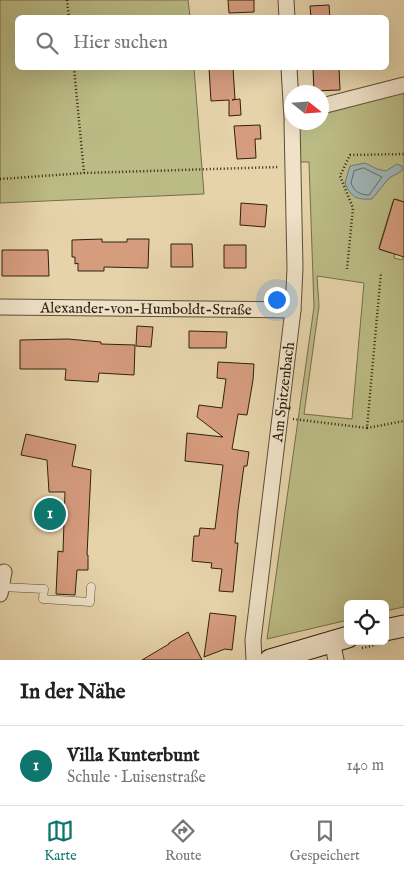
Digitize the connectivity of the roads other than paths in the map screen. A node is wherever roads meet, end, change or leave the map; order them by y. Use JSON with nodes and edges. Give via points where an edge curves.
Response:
{"nodes":[{"id":1,"x":286,"y":0,"type":"edge"},
{"id":2,"x":287,"y":15,"type":"edge"},
{"id":3,"x":289,"y":70,"type":"edge"},
{"id":4,"x":290,"y":85,"type":"edge"},
{"id":5,"x":404,"y":86,"type":"edge"},
{"id":6,"x":329,"y":104,"type":"edge"},
{"id":7,"x":292,"y":130,"type":"edge"},
{"id":8,"x":0,"y":307,"type":"edge"},
{"id":9,"x":293,"y":310,"type":"junction"},
{"id":10,"x":4,"y":572,"type":"dead end"},
{"id":11,"x":90,"y":587,"type":"dead end"},
{"id":12,"x":1,"y":591,"type":"edge"},
{"id":13,"x":404,"y":626,"type":"edge"},
{"id":14,"x":389,"y":634,"type":"edge"},
{"id":15,"x":339,"y":646,"type":"edge"},
{"id":16,"x":254,"y":660,"type":"edge"},
{"id":17,"x":270,"y":660,"type":"edge"}],
"edges":[{"from":1,"to":2,"type":"street"},
{"from":3,"to":4,"type":"street"},
{"from":5,"to":6,"type":"street"},
{"from":7,"to":9,"type":"street","name":"Am Spitzenbach"},
{"from":8,"to":9,"type":"street","name":"Alexander-von-Humboldt-Straße"},
{"from":9,"to":16,"type":"street","name":"Am Spitzenbach","via":[[253,640]]},
{"from":10,"to":12,"type":"street"},
{"from":11,"to":12,"type":"lane","via":[[90,602],[43,600],[44,589]]},
{"from":13,"to":14,"type":"main road"},
{"from":15,"to":17,"type":"main road"}]}
